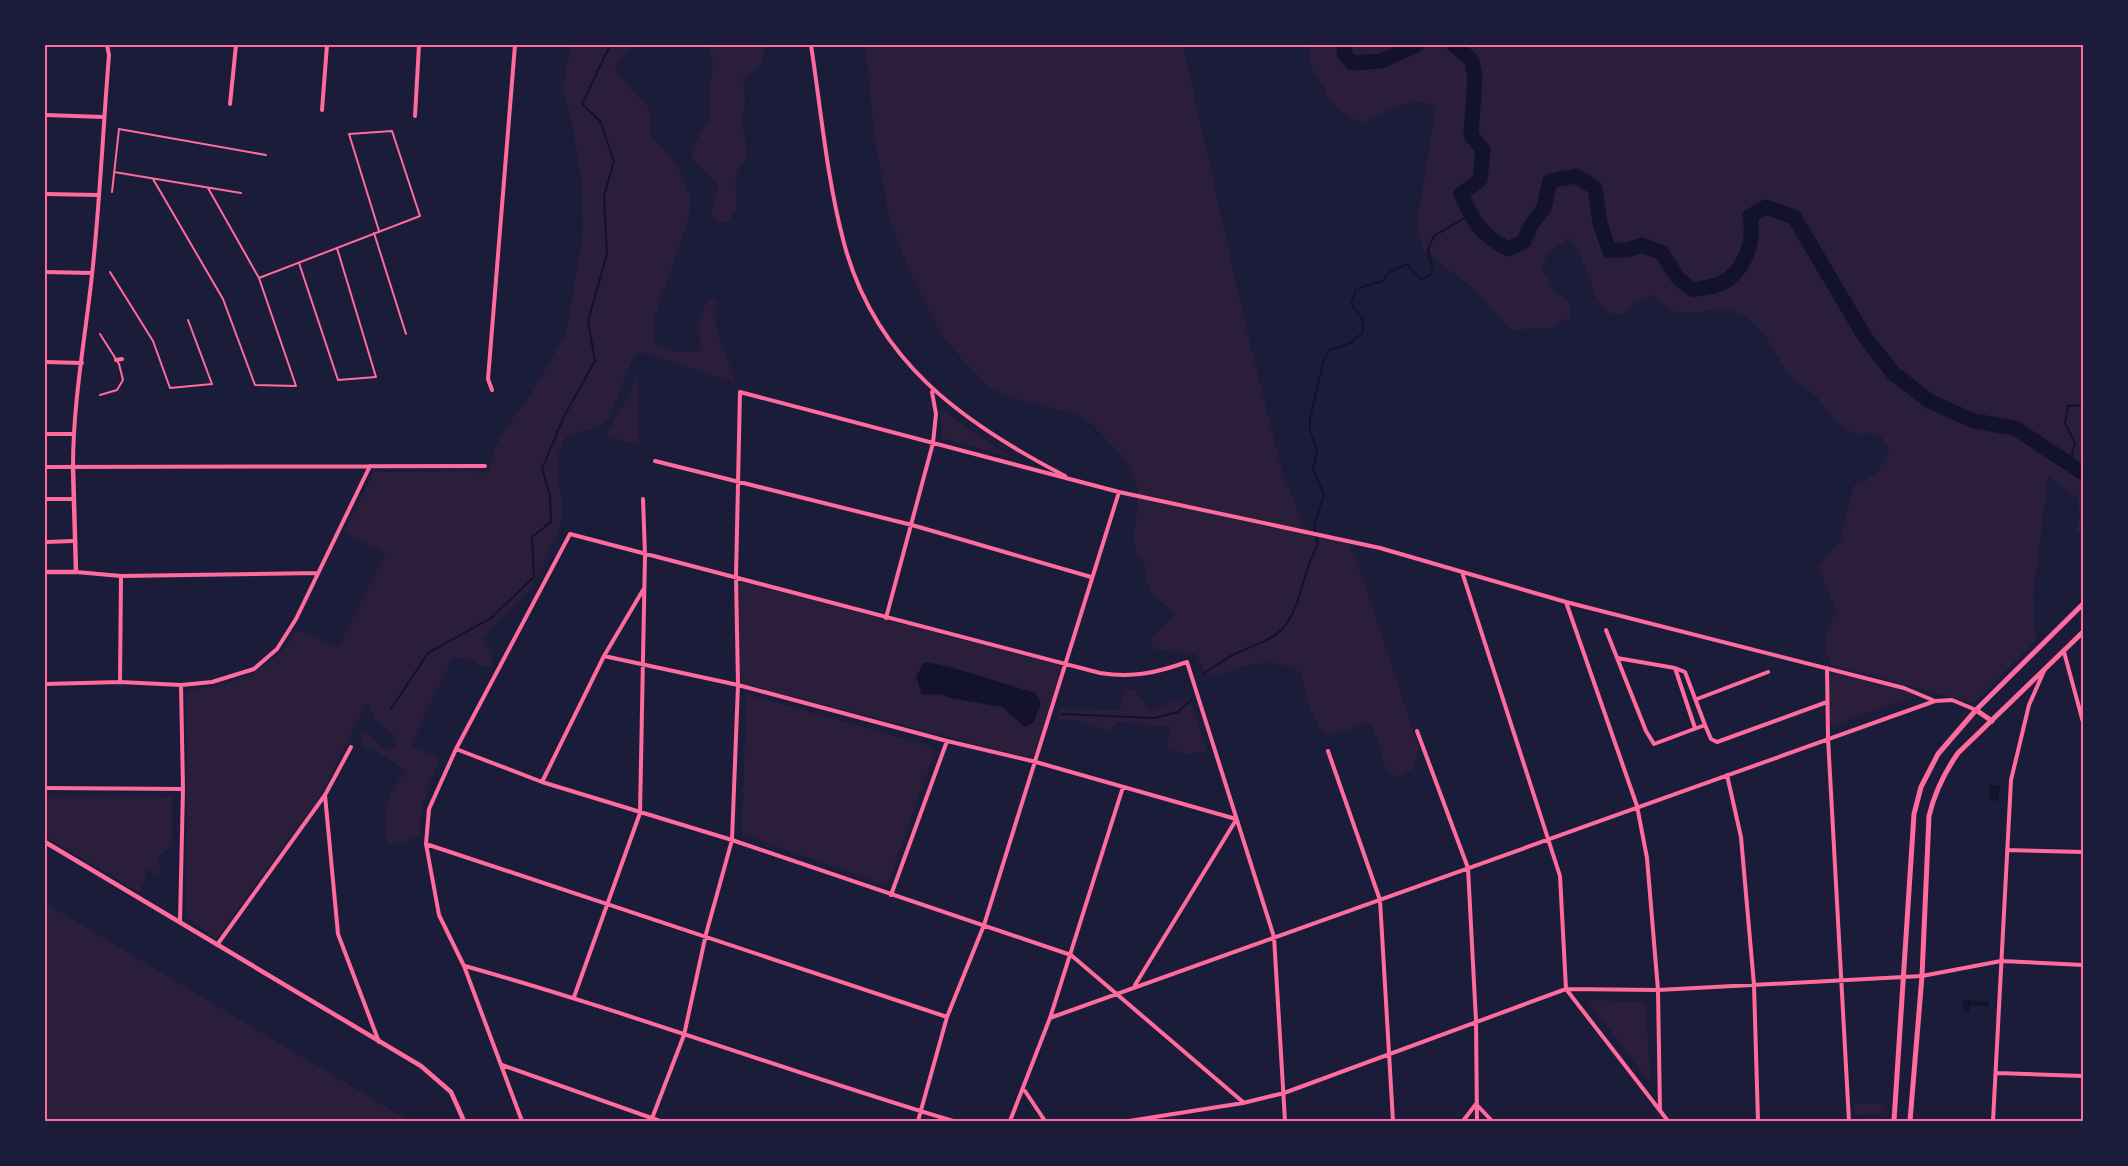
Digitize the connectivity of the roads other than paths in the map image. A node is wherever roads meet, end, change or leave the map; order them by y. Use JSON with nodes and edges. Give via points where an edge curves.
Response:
{"nodes":[{"id":1,"x":107,"y":45,"type":"edge"},
{"id":2,"x":236,"y":45,"type":"edge"},
{"id":3,"x":327,"y":45,"type":"edge"},
{"id":4,"x":420,"y":45,"type":"edge"},
{"id":5,"x":515,"y":45,"type":"edge"},
{"id":6,"x":811,"y":45,"type":"edge"},
{"id":7,"x":231,"y":104,"type":"dead end"},
{"id":8,"x":322,"y":110,"type":"dead end"},
{"id":9,"x":45,"y":115,"type":"edge"},
{"id":10,"x":415,"y":116,"type":"dead end"},
{"id":11,"x":104,"y":117,"type":"junction"},
{"id":12,"x":266,"y":155,"type":"dead end"},
{"id":13,"x":114,"y":172,"type":"junction"},
{"id":14,"x":153,"y":178,"type":"junction"},
{"id":15,"x":208,"y":188,"type":"junction"},
{"id":16,"x":112,"y":192,"type":"dead end"},
{"id":17,"x":241,"y":193,"type":"dead end"},
{"id":18,"x":45,"y":194,"type":"edge"},
{"id":19,"x":99,"y":195,"type":"junction"},
{"id":20,"x":379,"y":231,"type":"junction"},
{"id":21,"x":374,"y":233,"type":"junction"},
{"id":22,"x":336,"y":248,"type":"junction"},
{"id":23,"x":299,"y":262,"type":"junction"},
{"id":24,"x":45,"y":272,"type":"edge"},
{"id":25,"x":110,"y":272,"type":"dead end"},
{"id":26,"x":92,"y":273,"type":"junction"},
{"id":27,"x":259,"y":278,"type":"junction"},
{"id":28,"x":188,"y":320,"type":"dead end"},
{"id":29,"x":100,"y":334,"type":"dead end"},
{"id":30,"x":406,"y":334,"type":"dead end"},
{"id":31,"x":45,"y":362,"type":"edge"},
{"id":32,"x":82,"y":363,"type":"junction"},
{"id":33,"x":492,"y":390,"type":"dead end"},
{"id":34,"x":932,"y":390,"type":"junction"},
{"id":35,"x":100,"y":395,"type":"dead end"},
{"id":36,"x":45,"y":434,"type":"edge"},
{"id":37,"x":73,"y":434,"type":"junction"},
{"id":38,"x":933,"y":443,"type":"junction"},
{"id":39,"x":655,"y":461,"type":"dead end"},
{"id":40,"x":370,"y":466,"type":"junction"},
{"id":41,"x":485,"y":466,"type":"dead end"},
{"id":42,"x":45,"y":467,"type":"edge"},
{"id":43,"x":73,"y":467,"type":"junction"},
{"id":44,"x":1071,"y":479,"type":"junction"},
{"id":45,"x":739,"y":483,"type":"junction"},
{"id":46,"x":1119,"y":492,"type":"junction"},
{"id":47,"x":45,"y":499,"type":"edge"},
{"id":48,"x":73,"y":499,"type":"junction"},
{"id":49,"x":643,"y":499,"type":"dead end"},
{"id":50,"x":912,"y":525,"type":"junction"},
{"id":51,"x":74,"y":541,"type":"junction"},
{"id":52,"x":45,"y":543,"type":"edge"},
{"id":53,"x":645,"y":555,"type":"junction"},
{"id":54,"x":45,"y":572,"type":"edge"},
{"id":55,"x":76,"y":572,"type":"junction"},
{"id":56,"x":1462,"y":572,"type":"junction"},
{"id":57,"x":318,"y":573,"type":"junction"},
{"id":58,"x":120,"y":576,"type":"junction"},
{"id":59,"x":736,"y":576,"type":"junction"},
{"id":60,"x":1091,"y":577,"type":"junction"},
{"id":61,"x":643,"y":590,"type":"junction"},
{"id":62,"x":1566,"y":602,"type":"junction"},
{"id":63,"x":2083,"y":604,"type":"edge"},
{"id":64,"x":886,"y":618,"type":"junction"},
{"id":65,"x":1606,"y":630,"type":"dead end"},
{"id":66,"x":2083,"y":632,"type":"edge"},
{"id":67,"x":2064,"y":652,"type":"junction"},
{"id":68,"x":604,"y":656,"type":"junction"},
{"id":69,"x":1617,"y":658,"type":"junction"},
{"id":70,"x":1067,"y":664,"type":"junction"},
{"id":71,"x":643,"y":666,"type":"junction"},
{"id":72,"x":1675,"y":668,"type":"junction"},
{"id":73,"x":1827,"y":668,"type":"junction"},
{"id":74,"x":2044,"y":670,"type":"junction"},
{"id":75,"x":1768,"y":672,"type":"dead end"},
{"id":76,"x":120,"y":682,"type":"junction"},
{"id":77,"x":45,"y":684,"type":"edge"},
{"id":78,"x":181,"y":685,"type":"junction"},
{"id":79,"x":738,"y":685,"type":"junction"},
{"id":80,"x":1697,"y":699,"type":"junction"},
{"id":81,"x":1935,"y":701,"type":"junction"},
{"id":82,"x":1827,"y":702,"type":"junction"},
{"id":83,"x":1976,"y":710,"type":"junction"},
{"id":84,"x":1992,"y":721,"type":"junction"},
{"id":85,"x":2083,"y":722,"type":"edge"},
{"id":86,"x":1705,"y":725,"type":"junction"},
{"id":87,"x":1695,"y":728,"type":"junction"},
{"id":88,"x":1417,"y":731,"type":"dead end"},
{"id":89,"x":1828,"y":738,"type":"junction"},
{"id":90,"x":947,"y":741,"type":"junction"},
{"id":91,"x":351,"y":747,"type":"dead end"},
{"id":92,"x":456,"y":749,"type":"junction"},
{"id":93,"x":1328,"y":751,"type":"dead end"},
{"id":94,"x":1036,"y":762,"type":"junction"},
{"id":95,"x":1727,"y":775,"type":"junction"},
{"id":96,"x":542,"y":782,"type":"junction"},
{"id":97,"x":1123,"y":787,"type":"junction"},
{"id":98,"x":45,"y":788,"type":"edge"},
{"id":99,"x":183,"y":789,"type":"junction"},
{"id":100,"x":325,"y":795,"type":"junction"},
{"id":101,"x":1637,"y":806,"type":"junction"},
{"id":102,"x":640,"y":813,"type":"junction"},
{"id":103,"x":1236,"y":819,"type":"junction"},
{"id":104,"x":1551,"y":839,"type":"junction"},
{"id":105,"x":732,"y":840,"type":"junction"},
{"id":106,"x":45,"y":842,"type":"edge"},
{"id":107,"x":426,"y":844,"type":"junction"},
{"id":108,"x":2007,"y":849,"type":"junction"},
{"id":109,"x":2083,"y":852,"type":"edge"},
{"id":110,"x":1468,"y":868,"type":"junction"},
{"id":111,"x":891,"y":895,"type":"junction"},
{"id":112,"x":1380,"y":900,"type":"junction"},
{"id":113,"x":609,"y":905,"type":"junction"},
{"id":114,"x":180,"y":922,"type":"junction"},
{"id":115,"x":984,"y":925,"type":"junction"},
{"id":116,"x":706,"y":934,"type":"junction"},
{"id":117,"x":1274,"y":937,"type":"junction"},
{"id":118,"x":217,"y":945,"type":"junction"},
{"id":119,"x":1071,"y":955,"type":"junction"},
{"id":120,"x":2001,"y":961,"type":"junction"},
{"id":121,"x":2083,"y":965,"type":"edge"},
{"id":122,"x":464,"y":966,"type":"junction"},
{"id":123,"x":1904,"y":976,"type":"junction"},
{"id":124,"x":1922,"y":976,"type":"junction"},
{"id":125,"x":1842,"y":980,"type":"junction"},
{"id":126,"x":1754,"y":985,"type":"junction"},
{"id":127,"x":1135,"y":986,"type":"junction"},
{"id":128,"x":1566,"y":989,"type":"junction"},
{"id":129,"x":1658,"y":990,"type":"junction"},
{"id":130,"x":1119,"y":994,"type":"junction"},
{"id":131,"x":574,"y":997,"type":"junction"},
{"id":132,"x":947,"y":1017,"type":"junction"},
{"id":133,"x":1050,"y":1018,"type":"junction"},
{"id":134,"x":1476,"y":1021,"type":"junction"},
{"id":135,"x":684,"y":1035,"type":"junction"},
{"id":136,"x":379,"y":1043,"type":"junction"},
{"id":137,"x":1388,"y":1056,"type":"junction"},
{"id":138,"x":501,"y":1064,"type":"junction"},
{"id":139,"x":1996,"y":1073,"type":"junction"},
{"id":140,"x":2083,"y":1076,"type":"edge"},
{"id":141,"x":1024,"y":1090,"type":"junction"},
{"id":142,"x":1284,"y":1093,"type":"junction"},
{"id":143,"x":1243,"y":1103,"type":"junction"},
{"id":144,"x":1476,"y":1104,"type":"junction"},
{"id":145,"x":1660,"y":1111,"type":"junction"},
{"id":146,"x":921,"y":1112,"type":"junction"},
{"id":147,"x":463,"y":1120,"type":"edge"},
{"id":148,"x":651,"y":1120,"type":"edge"},
{"id":149,"x":522,"y":1121,"type":"edge"},
{"id":150,"x":660,"y":1121,"type":"edge"},
{"id":151,"x":918,"y":1121,"type":"edge"},
{"id":152,"x":953,"y":1121,"type":"edge"},
{"id":153,"x":1010,"y":1121,"type":"edge"},
{"id":154,"x":1045,"y":1121,"type":"edge"},
{"id":155,"x":1129,"y":1121,"type":"edge"},
{"id":156,"x":1285,"y":1121,"type":"edge"},
{"id":157,"x":1393,"y":1121,"type":"edge"},
{"id":158,"x":1463,"y":1121,"type":"edge"},
{"id":159,"x":1477,"y":1121,"type":"edge"},
{"id":160,"x":1492,"y":1121,"type":"edge"},
{"id":161,"x":1668,"y":1121,"type":"edge"},
{"id":162,"x":1758,"y":1121,"type":"edge"},
{"id":163,"x":1850,"y":1121,"type":"edge"},
{"id":164,"x":1894,"y":1121,"type":"edge"},
{"id":165,"x":1910,"y":1121,"type":"edge"},
{"id":166,"x":1993,"y":1121,"type":"edge"}],
"edges":[{"from":1,"to":11,"type":"street"},
{"from":2,"to":7,"type":"street"},
{"from":3,"to":8,"type":"street"},
{"from":4,"to":10,"type":"street"},
{"from":5,"to":33,"type":"street","via":[[488,379]]},
{"from":6,"to":34,"type":"street","via":[[836,209],[849,262],[881,328],[904,361]]},
{"from":9,"to":11,"type":"street"},
{"from":11,"to":19,"type":"street"},
{"from":12,"to":13,"type":"lane","via":[[119,129]]},
{"from":13,"to":14,"type":"lane"},
{"from":13,"to":16,"type":"lane"},
{"from":14,"to":15,"type":"lane"},
{"from":14,"to":27,"type":"lane","via":[[223,299],[255,385],[296,386]]},
{"from":15,"to":17,"type":"lane"},
{"from":15,"to":27,"type":"lane"},
{"from":18,"to":19,"type":"street"},
{"from":19,"to":26,"type":"street"},
{"from":20,"to":20,"type":"lane","via":[[420,216],[392,131],[349,134]]},
{"from":20,"to":21,"type":"lane"},
{"from":21,"to":22,"type":"lane"},
{"from":21,"to":30,"type":"lane"},
{"from":22,"to":23,"type":"lane"},
{"from":22,"to":23,"type":"lane","via":[[376,377],[338,380]]},
{"from":23,"to":27,"type":"lane"},
{"from":24,"to":26,"type":"street"},
{"from":25,"to":28,"type":"lane","via":[[153,341],[170,388],[212,384]]},
{"from":26,"to":32,"type":"street"},
{"from":29,"to":35,"type":"lane","via":[[123,380],[121,386]]},
{"from":31,"to":32,"type":"street"},
{"from":32,"to":37,"type":"street"},
{"from":34,"to":38,"type":"street","via":[[936,414]]},
{"from":34,"to":44,"type":"street","via":[[998,439]]},
{"from":36,"to":37,"type":"street"},
{"from":37,"to":43,"type":"street"},
{"from":38,"to":44,"type":"street"},
{"from":38,"to":45,"type":"street","via":[[740,392]]},
{"from":38,"to":50,"type":"street"},
{"from":39,"to":45,"type":"street"},
{"from":40,"to":41,"type":"street"},
{"from":40,"to":43,"type":"street"},
{"from":40,"to":57,"type":"street"},
{"from":42,"to":43,"type":"street"},
{"from":43,"to":48,"type":"street"},
{"from":44,"to":46,"type":"street"},
{"from":45,"to":50,"type":"street"},
{"from":45,"to":59,"type":"street"},
{"from":46,"to":56,"type":"street","via":[[1380,548]]},
{"from":46,"to":60,"type":"street"},
{"from":47,"to":48,"type":"street"},
{"from":48,"to":51,"type":"street"},
{"from":49,"to":53,"type":"street"},
{"from":50,"to":60,"type":"street"},
{"from":50,"to":64,"type":"street"},
{"from":51,"to":52,"type":"street"},
{"from":51,"to":55,"type":"street"},
{"from":53,"to":59,"type":"street"},
{"from":53,"to":61,"type":"street"},
{"from":53,"to":92,"type":"street","via":[[570,534]]},
{"from":54,"to":55,"type":"street"},
{"from":55,"to":58,"type":"street"},
{"from":56,"to":62,"type":"street"},
{"from":56,"to":104,"type":"street"},
{"from":57,"to":58,"type":"street"},
{"from":57,"to":78,"type":"street","via":[[277,649],[254,669],[212,682]]},
{"from":58,"to":76,"type":"street"},
{"from":59,"to":64,"type":"street"},
{"from":59,"to":79,"type":"street"},
{"from":60,"to":70,"type":"street"},
{"from":61,"to":68,"type":"street"},
{"from":61,"to":71,"type":"street"},
{"from":62,"to":73,"type":"street"},
{"from":62,"to":101,"type":"street"},
{"from":63,"to":83,"type":"main road"},
{"from":64,"to":70,"type":"street"},
{"from":65,"to":69,"type":"street"},
{"from":66,"to":67,"type":"main road"},
{"from":67,"to":74,"type":"main road"},
{"from":67,"to":85,"type":"street"},
{"from":68,"to":71,"type":"street"},
{"from":68,"to":96,"type":"street"},
{"from":69,"to":72,"type":"street"},
{"from":69,"to":87,"type":"street","via":[[1650,741],[1654,744]]},
{"from":70,"to":94,"type":"street"},
{"from":70,"to":103,"type":"street","via":[[1123,676],[1147,675],[1187,662]]},
{"from":71,"to":79,"type":"street"},
{"from":71,"to":102,"type":"street"},
{"from":72,"to":80,"type":"street","via":[[1685,672]]},
{"from":72,"to":87,"type":"street"},
{"from":73,"to":81,"type":"street","via":[[1921,693]]},
{"from":73,"to":82,"type":"street"},
{"from":74,"to":84,"type":"main road"},
{"from":74,"to":108,"type":"street","via":[[2029,705],[2016,755]]},
{"from":75,"to":80,"type":"street"},
{"from":76,"to":77,"type":"street"},
{"from":76,"to":78,"type":"street"},
{"from":78,"to":99,"type":"street"},
{"from":79,"to":90,"type":"street"},
{"from":79,"to":105,"type":"street"},
{"from":80,"to":86,"type":"street"},
{"from":81,"to":83,"type":"street","via":[[1952,700]]},
{"from":81,"to":89,"type":"street"},
{"from":82,"to":86,"type":"street","via":[[1717,742],[1711,739]]},
{"from":82,"to":89,"type":"street"},
{"from":83,"to":84,"type":"main road"},
{"from":83,"to":123,"type":"main road","via":[[1938,754],[1916,805]]},
{"from":84,"to":124,"type":"main road","via":[[1958,753],[1934,795],[1929,816]]},
{"from":86,"to":87,"type":"street"},
{"from":88,"to":110,"type":"street"},
{"from":89,"to":95,"type":"street"},
{"from":89,"to":125,"type":"street"},
{"from":90,"to":94,"type":"street"},
{"from":90,"to":111,"type":"street"},
{"from":91,"to":100,"type":"street"},
{"from":92,"to":96,"type":"street"},
{"from":92,"to":107,"type":"street","via":[[429,809]]},
{"from":93,"to":112,"type":"street"},
{"from":94,"to":97,"type":"street"},
{"from":94,"to":115,"type":"street"},
{"from":95,"to":101,"type":"street"},
{"from":95,"to":126,"type":"street","via":[[1741,837]]},
{"from":96,"to":102,"type":"street"},
{"from":97,"to":103,"type":"street"},
{"from":97,"to":119,"type":"street"},
{"from":98,"to":99,"type":"street"},
{"from":99,"to":114,"type":"street"},
{"from":100,"to":118,"type":"street"},
{"from":100,"to":136,"type":"street","via":[[338,934]]},
{"from":101,"to":104,"type":"street"},
{"from":101,"to":129,"type":"street","via":[[1647,858]]},
{"from":102,"to":105,"type":"street"},
{"from":102,"to":113,"type":"street"},
{"from":103,"to":117,"type":"street"},
{"from":103,"to":127,"type":"street"},
{"from":104,"to":110,"type":"street"},
{"from":104,"to":128,"type":"street","via":[[1560,876]]},
{"from":105,"to":111,"type":"street"},
{"from":105,"to":116,"type":"street"},
{"from":106,"to":114,"type":"street"},
{"from":107,"to":113,"type":"street"},
{"from":107,"to":122,"type":"street","via":[[439,915]]},
{"from":108,"to":109,"type":"street"},
{"from":108,"to":120,"type":"street"},
{"from":110,"to":112,"type":"street"},
{"from":110,"to":134,"type":"street"},
{"from":111,"to":115,"type":"street"},
{"from":112,"to":117,"type":"street"},
{"from":112,"to":137,"type":"street"},
{"from":113,"to":116,"type":"street"},
{"from":113,"to":131,"type":"street"},
{"from":114,"to":118,"type":"street"},
{"from":115,"to":119,"type":"street"},
{"from":115,"to":132,"type":"street"},
{"from":116,"to":132,"type":"street"},
{"from":116,"to":135,"type":"street"},
{"from":117,"to":127,"type":"street"},
{"from":117,"to":142,"type":"street"},
{"from":118,"to":136,"type":"street"},
{"from":119,"to":130,"type":"street"},
{"from":119,"to":133,"type":"street"},
{"from":120,"to":121,"type":"street"},
{"from":120,"to":124,"type":"street"},
{"from":120,"to":139,"type":"street"},
{"from":122,"to":131,"type":"street"},
{"from":122,"to":138,"type":"street"},
{"from":123,"to":124,"type":"street"},
{"from":123,"to":125,"type":"street"},
{"from":123,"to":164,"type":"main road"},
{"from":124,"to":165,"type":"main road"},
{"from":125,"to":126,"type":"street"},
{"from":125,"to":163,"type":"street"},
{"from":126,"to":129,"type":"street"},
{"from":126,"to":162,"type":"street"},
{"from":127,"to":130,"type":"street"},
{"from":128,"to":129,"type":"street"},
{"from":128,"to":134,"type":"street"},
{"from":128,"to":145,"type":"street"},
{"from":129,"to":145,"type":"street"},
{"from":130,"to":133,"type":"street"},
{"from":130,"to":143,"type":"street"},
{"from":131,"to":135,"type":"street"},
{"from":132,"to":146,"type":"street"},
{"from":133,"to":141,"type":"street"},
{"from":134,"to":137,"type":"street"},
{"from":134,"to":144,"type":"street"},
{"from":135,"to":146,"type":"street"},
{"from":135,"to":148,"type":"street"},
{"from":136,"to":147,"type":"street","via":[[436,1077],[451,1092]]},
{"from":137,"to":142,"type":"street"},
{"from":137,"to":157,"type":"street"},
{"from":138,"to":148,"type":"street"},
{"from":138,"to":149,"type":"street"},
{"from":139,"to":140,"type":"street"},
{"from":139,"to":166,"type":"street"},
{"from":141,"to":153,"type":"street"},
{"from":141,"to":154,"type":"street"},
{"from":142,"to":143,"type":"street"},
{"from":142,"to":156,"type":"street"},
{"from":143,"to":155,"type":"street"},
{"from":144,"to":158,"type":"street"},
{"from":144,"to":159,"type":"street"},
{"from":144,"to":160,"type":"street"},
{"from":145,"to":161,"type":"street"},
{"from":146,"to":151,"type":"street"},
{"from":146,"to":152,"type":"street"},
{"from":148,"to":150,"type":"street"}]}
